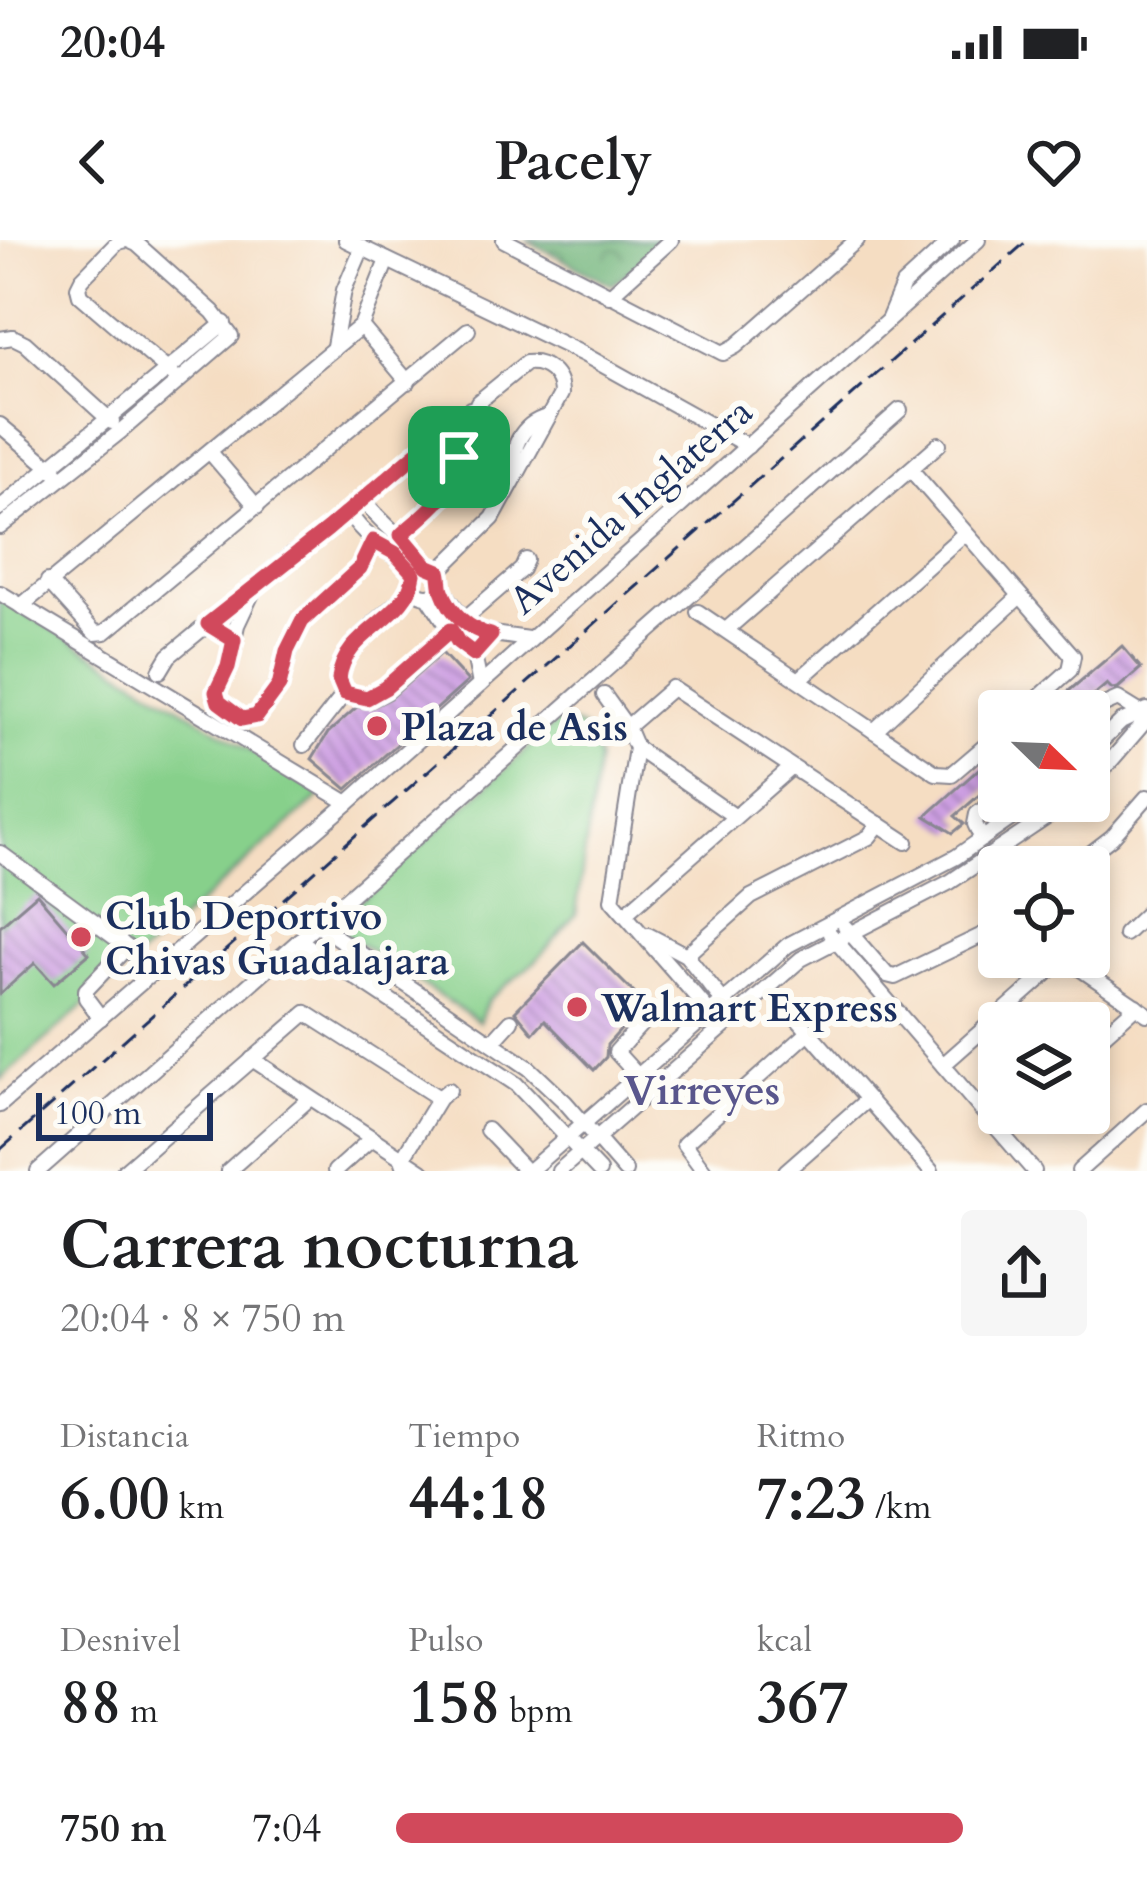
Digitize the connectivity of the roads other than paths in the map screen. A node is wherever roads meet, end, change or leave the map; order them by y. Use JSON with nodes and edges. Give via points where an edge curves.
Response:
{"nodes":[{"id":1,"x":127,"y":240,"type":"edge"},
{"id":2,"x":346,"y":240,"type":"edge"},
{"id":3,"x":671,"y":240,"type":"edge"},
{"id":4,"x":857,"y":240,"type":"edge"},
{"id":5,"x":510,"y":242,"type":"edge"},
{"id":6,"x":963,"y":243,"type":"edge"},
{"id":7,"x":362,"y":248,"type":"junction"},
{"id":8,"x":387,"y":260,"type":"junction"},
{"id":9,"x":609,"y":296,"type":"junction"},
{"id":10,"x":362,"y":326,"type":"junction"},
{"id":11,"x":468,"y":330,"type":"dead end"},
{"id":12,"x":0,"y":339,"type":"edge"},
{"id":13,"x":334,"y":346,"type":"junction"},
{"id":14,"x":175,"y":376,"type":"junction"},
{"id":15,"x":408,"y":382,"type":"junction"},
{"id":16,"x":478,"y":402,"type":"junction"},
{"id":17,"x":900,"y":410,"type":"dead end"},
{"id":18,"x":0,"y":425,"type":"edge"},
{"id":19,"x":115,"y":425,"type":"junction"},
{"id":20,"x":437,"y":436,"type":"junction"},
{"id":21,"x":940,"y":444,"type":"dead end"},
{"id":22,"x":748,"y":446,"type":"junction"},
{"id":23,"x":210,"y":452,"type":"junction"},
{"id":24,"x":459,"y":457,"type":"junction"},
{"id":25,"x":50,"y":466,"type":"junction"},
{"id":26,"x":912,"y":471,"type":"junction"},
{"id":27,"x":63,"y":478,"type":"junction"},
{"id":28,"x":362,"y":498,"type":"junction"},
{"id":29,"x":257,"y":507,"type":"junction"},
{"id":30,"x":0,"y":508,"type":"edge"},
{"id":31,"x":347,"y":510,"type":"junction"},
{"id":32,"x":0,"y":527,"type":"edge"},
{"id":33,"x":964,"y":534,"type":"junction"},
{"id":34,"x":401,"y":535,"type":"junction"},
{"id":35,"x":373,"y":541,"type":"junction"},
{"id":36,"x":526,"y":560,"type":"dead end"},
{"id":37,"x":423,"y":574,"type":"junction"},
{"id":38,"x":48,"y":581,"type":"junction"},
{"id":39,"x":256,"y":584,"type":"junction"},
{"id":40,"x":0,"y":592,"type":"edge"},
{"id":41,"x":434,"y":592,"type":"junction"},
{"id":42,"x":1019,"y":596,"type":"junction"},
{"id":43,"x":21,"y":607,"type":"junction"},
{"id":44,"x":698,"y":611,"type":"dead end"},
{"id":45,"x":208,"y":624,"type":"junction"},
{"id":46,"x":457,"y":626,"type":"junction"},
{"id":47,"x":726,"y":630,"type":"junction"},
{"id":48,"x":491,"y":635,"type":"junction"},
{"id":49,"x":528,"y":639,"type":"junction"},
{"id":50,"x":234,"y":640,"type":"junction"},
{"id":51,"x":474,"y":654,"type":"junction"},
{"id":52,"x":160,"y":671,"type":"dead end"},
{"id":53,"x":800,"y":679,"type":"junction"},
{"id":54,"x":480,"y":685,"type":"junction"},
{"id":55,"x":1048,"y":690,"type":"edge"},
{"id":56,"x":345,"y":693,"type":"junction"},
{"id":57,"x":604,"y":695,"type":"dead end"},
{"id":58,"x":1110,"y":702,"type":"edge"},
{"id":59,"x":1143,"y":720,"type":"edge"},
{"id":60,"x":627,"y":727,"type":"junction"},
{"id":61,"x":874,"y":730,"type":"junction"},
{"id":62,"x":1110,"y":740,"type":"edge"},
{"id":63,"x":304,"y":745,"type":"dead end"},
{"id":64,"x":636,"y":748,"type":"junction"},
{"id":65,"x":978,"y":752,"type":"edge"},
{"id":66,"x":1110,"y":760,"type":"edge"},
{"id":67,"x":790,"y":768,"type":"junction"},
{"id":68,"x":1147,"y":797,"type":"edge"},
{"id":69,"x":348,"y":803,"type":"junction"},
{"id":70,"x":734,"y":816,"type":"junction"},
{"id":71,"x":978,"y":816,"type":"edge"},
{"id":72,"x":1005,"y":822,"type":"edge"},
{"id":73,"x":1039,"y":822,"type":"edge"},
{"id":74,"x":879,"y":824,"type":"junction"},
{"id":75,"x":982,"y":839,"type":"junction"},
{"id":76,"x":905,"y":842,"type":"dead end"},
{"id":77,"x":1100,"y":846,"type":"edge"},
{"id":78,"x":0,"y":853,"type":"edge"},
{"id":79,"x":956,"y":857,"type":"junction"},
{"id":80,"x":966,"y":873,"type":"junction"},
{"id":81,"x":1147,"y":913,"type":"edge"},
{"id":82,"x":625,"y":914,"type":"junction"},
{"id":83,"x":831,"y":921,"type":"junction"},
{"id":84,"x":317,"y":924,"type":"junction"},
{"id":85,"x":640,"y":931,"type":"junction"},
{"id":86,"x":1126,"y":934,"type":"dead end"},
{"id":87,"x":842,"y":937,"type":"junction"},
{"id":88,"x":978,"y":937,"type":"edge"},
{"id":89,"x":299,"y":940,"type":"junction"},
{"id":90,"x":127,"y":947,"type":"junction"},
{"id":91,"x":686,"y":955,"type":"junction"},
{"id":92,"x":153,"y":973,"type":"junction"},
{"id":93,"x":1040,"y":978,"type":"edge"},
{"id":94,"x":1094,"y":978,"type":"edge"},
{"id":95,"x":723,"y":1000,"type":"junction"},
{"id":96,"x":781,"y":1000,"type":"dead end"},
{"id":97,"x":1142,"y":1010,"type":"edge"},
{"id":98,"x":446,"y":1012,"type":"junction"},
{"id":99,"x":709,"y":1012,"type":"junction"},
{"id":100,"x":634,"y":1013,"type":"dead end"},
{"id":101,"x":735,"y":1015,"type":"junction"},
{"id":102,"x":101,"y":1018,"type":"junction"},
{"id":103,"x":511,"y":1021,"type":"dead end"},
{"id":104,"x":722,"y":1027,"type":"junction"},
{"id":105,"x":434,"y":1030,"type":"junction"},
{"id":106,"x":809,"y":1032,"type":"junction"},
{"id":107,"x":1110,"y":1033,"type":"edge"},
{"id":108,"x":492,"y":1042,"type":"junction"},
{"id":109,"x":252,"y":1059,"type":"junction"},
{"id":110,"x":943,"y":1065,"type":"junction"},
{"id":111,"x":638,"y":1075,"type":"junction"},
{"id":112,"x":310,"y":1098,"type":"junction"},
{"id":113,"x":868,"y":1100,"type":"junction"},
{"id":114,"x":0,"y":1105,"type":"edge"},
{"id":115,"x":978,"y":1106,"type":"edge"},
{"id":116,"x":1147,"y":1110,"type":"edge"},
{"id":117,"x":584,"y":1123,"type":"junction"},
{"id":118,"x":487,"y":1130,"type":"dead end"},
{"id":119,"x":1002,"y":1134,"type":"edge"},
{"id":120,"x":568,"y":1136,"type":"junction"},
{"id":121,"x":372,"y":1138,"type":"junction"},
{"id":122,"x":597,"y":1138,"type":"junction"},
{"id":123,"x":582,"y":1151,"type":"junction"},
{"id":124,"x":404,"y":1165,"type":"edge"},
{"id":125,"x":38,"y":1171,"type":"edge"},
{"id":126,"x":124,"y":1171,"type":"edge"},
{"id":127,"x":228,"y":1171,"type":"edge"},
{"id":128,"x":335,"y":1171,"type":"edge"},
{"id":129,"x":422,"y":1171,"type":"edge"},
{"id":130,"x":527,"y":1171,"type":"edge"},
{"id":131,"x":559,"y":1171,"type":"edge"},
{"id":132,"x":599,"y":1171,"type":"edge"},
{"id":133,"x":625,"y":1171,"type":"edge"},
{"id":134,"x":704,"y":1171,"type":"edge"},
{"id":135,"x":786,"y":1171,"type":"edge"},
{"id":136,"x":931,"y":1171,"type":"edge"},
{"id":137,"x":1034,"y":1171,"type":"edge"},
{"id":138,"x":1079,"y":1171,"type":"edge"}],
"edges":[{"from":1,"to":14,"type":"street","via":[[224,323]]},
{"from":1,"to":14,"type":"street","via":[[82,279],[80,295]]},
{"from":2,"to":7,"type":"street"},
{"from":3,"to":9,"type":"street"},
{"from":4,"to":9,"type":"street","via":[[723,352]]},
{"from":5,"to":9,"type":"street"},
{"from":6,"to":22,"type":"street","name":"Avenida Inglaterra"},
{"from":7,"to":8,"type":"street"},
{"from":7,"to":13,"type":"street"},
{"from":8,"to":10,"type":"street"},
{"from":8,"to":22,"type":"street","via":[[583,354]]},
{"from":10,"to":13,"type":"street"},
{"from":10,"to":15,"type":"street"},
{"from":11,"to":15,"type":"street"},
{"from":12,"to":19,"type":"street","via":[[25,343]]},
{"from":13,"to":23,"type":"street"},
{"from":14,"to":19,"type":"street"},
{"from":15,"to":29,"type":"street"},
{"from":16,"to":20,"type":"street"},
{"from":16,"to":24,"type":"street"},
{"from":16,"to":37,"type":"street","via":[[526,363],[550,369],[561,386],[547,417],[518,440],[516,473],[493,518]]},
{"from":17,"to":84,"type":"street"},
{"from":18,"to":25,"type":"street"},
{"from":19,"to":25,"type":"street"},
{"from":19,"to":27,"type":"street"},
{"from":20,"to":24,"type":"street"},
{"from":20,"to":28,"type":"street"},
{"from":21,"to":26,"type":"street"},
{"from":22,"to":49,"type":"street","name":"Avenida Inglaterra"},
{"from":23,"to":29,"type":"street"},
{"from":23,"to":38,"type":"street"},
{"from":24,"to":34,"type":"street","via":[[445,496]]},
{"from":25,"to":27,"type":"street"},
{"from":25,"to":30,"type":"street"},
{"from":26,"to":33,"type":"street"},
{"from":26,"to":47,"type":"street"},
{"from":27,"to":32,"type":"street"},
{"from":28,"to":31,"type":"street"},
{"from":28,"to":34,"type":"street"},
{"from":29,"to":38,"type":"street","via":[[105,632],[95,633]]},
{"from":31,"to":35,"type":"street"},
{"from":31,"to":39,"type":"street"},
{"from":33,"to":42,"type":"street"},
{"from":33,"to":53,"type":"street"},
{"from":34,"to":37,"type":"street"},
{"from":35,"to":37,"type":"street"},
{"from":35,"to":50,"type":"street","via":[[360,568],[306,615],[279,686],[247,721],[216,692]]},
{"from":36,"to":46,"type":"street"},
{"from":37,"to":41,"type":"street"},
{"from":37,"to":41,"type":"street"},
{"from":37,"to":56,"type":"street","via":[[348,651],[339,679]]},
{"from":38,"to":43,"type":"street"},
{"from":39,"to":45,"type":"street"},
{"from":39,"to":50,"type":"street"},
{"from":40,"to":43,"type":"street"},
{"from":41,"to":46,"type":"street"},
{"from":42,"to":55,"type":"street","via":[[1073,656]]},
{"from":42,"to":61,"type":"street"},
{"from":43,"to":69,"type":"street"},
{"from":44,"to":47,"type":"street"},
{"from":45,"to":50,"type":"street"},
{"from":45,"to":52,"type":"street"},
{"from":46,"to":48,"type":"street"},
{"from":46,"to":51,"type":"street","via":[[458,642]]},
{"from":46,"to":56,"type":"street","via":[[385,688],[367,698]]},
{"from":47,"to":53,"type":"street"},
{"from":48,"to":49,"type":"street"},
{"from":48,"to":51,"type":"street"},
{"from":49,"to":54,"type":"street","name":"Avenida Inglaterra"},
{"from":51,"to":54,"type":"street"},
{"from":53,"to":61,"type":"street"},
{"from":54,"to":69,"type":"street","name":"Avenida Inglaterra"},
{"from":56,"to":63,"type":"street"},
{"from":57,"to":60,"type":"street"},
{"from":58,"to":59,"type":"street","via":[[1125,701]]},
{"from":59,"to":62,"type":"street"},
{"from":59,"to":66,"type":"street"},
{"from":60,"to":64,"type":"street"},
{"from":60,"to":67,"type":"street","via":[[672,688]]},
{"from":61,"to":65,"type":"street","via":[[936,772],[952,774]]},
{"from":64,"to":70,"type":"street"},
{"from":64,"to":82,"type":"street","via":[[612,900]]},
{"from":67,"to":70,"type":"street"},
{"from":67,"to":74,"type":"street"},
{"from":68,"to":77,"type":"street"},
{"from":69,"to":92,"type":"street","name":"Avenida Inglaterra"},
{"from":70,"to":82,"type":"street"},
{"from":71,"to":75,"type":"street"},
{"from":72,"to":75,"type":"street"},
{"from":73,"to":80,"type":"street"},
{"from":74,"to":76,"type":"street"},
{"from":74,"to":91,"type":"street","via":[[869,837],[751,897]]},
{"from":75,"to":79,"type":"street"},
{"from":78,"to":90,"type":"street"},
{"from":79,"to":80,"type":"street"},
{"from":79,"to":83,"type":"street"},
{"from":80,"to":87,"type":"street"},
{"from":81,"to":86,"type":"street"},
{"from":82,"to":85,"type":"street"},
{"from":83,"to":87,"type":"street"},
{"from":83,"to":95,"type":"street","via":[[770,958]]},
{"from":84,"to":89,"type":"street"},
{"from":84,"to":98,"type":"street"},
{"from":85,"to":91,"type":"street"},
{"from":85,"to":99,"type":"street"},
{"from":87,"to":88,"type":"street","via":[[895,977]]},
{"from":87,"to":101,"type":"street","via":[[801,959]]},
{"from":87,"to":110,"type":"street"},
{"from":89,"to":105,"type":"street"},
{"from":89,"to":125,"type":"street"},
{"from":90,"to":92,"type":"street"},
{"from":90,"to":102,"type":"street","via":[[86,990]]},
{"from":91,"to":95,"type":"street"},
{"from":92,"to":102,"type":"street","name":"Avenida Inglaterra"},
{"from":93,"to":110,"type":"street"},
{"from":94,"to":97,"type":"street"},
{"from":95,"to":99,"type":"street"},
{"from":95,"to":101,"type":"street"},
{"from":96,"to":106,"type":"street"},
{"from":97,"to":107,"type":"street"},
{"from":98,"to":105,"type":"street"},
{"from":98,"to":108,"type":"street"},
{"from":99,"to":104,"type":"street"},
{"from":99,"to":111,"type":"street"},
{"from":100,"to":111,"type":"street","via":[[643,1022],[616,1052]]},
{"from":101,"to":104,"type":"street"},
{"from":102,"to":114,"type":"street","name":"Avenida Inglaterra"},
{"from":103,"to":108,"type":"street"},
{"from":104,"to":122,"type":"street"},
{"from":105,"to":120,"type":"street","via":[[516,1084]]},
{"from":106,"to":113,"type":"street"},
{"from":106,"to":134,"type":"street","via":[[684,1144]]},
{"from":108,"to":117,"type":"street","via":[[547,1082]]},
{"from":109,"to":112,"type":"street"},
{"from":109,"to":124,"type":"street","via":[[306,1013],[444,1094]]},
{"from":109,"to":126,"type":"street"},
{"from":110,"to":115,"type":"street"},
{"from":111,"to":117,"type":"street"},
{"from":112,"to":121,"type":"street"},
{"from":112,"to":127,"type":"street"},
{"from":113,"to":135,"type":"street"},
{"from":113,"to":136,"type":"street"},
{"from":116,"to":138,"type":"street"},
{"from":117,"to":120,"type":"street"},
{"from":117,"to":122,"type":"street"},
{"from":118,"to":130,"type":"street"},
{"from":119,"to":137,"type":"street"},
{"from":120,"to":123,"type":"street"},
{"from":120,"to":130,"type":"street"},
{"from":121,"to":124,"type":"street"},
{"from":121,"to":128,"type":"street"},
{"from":122,"to":123,"type":"street"},
{"from":122,"to":133,"type":"street"},
{"from":123,"to":131,"type":"street"},
{"from":123,"to":132,"type":"street"},
{"from":124,"to":129,"type":"street"}]}
